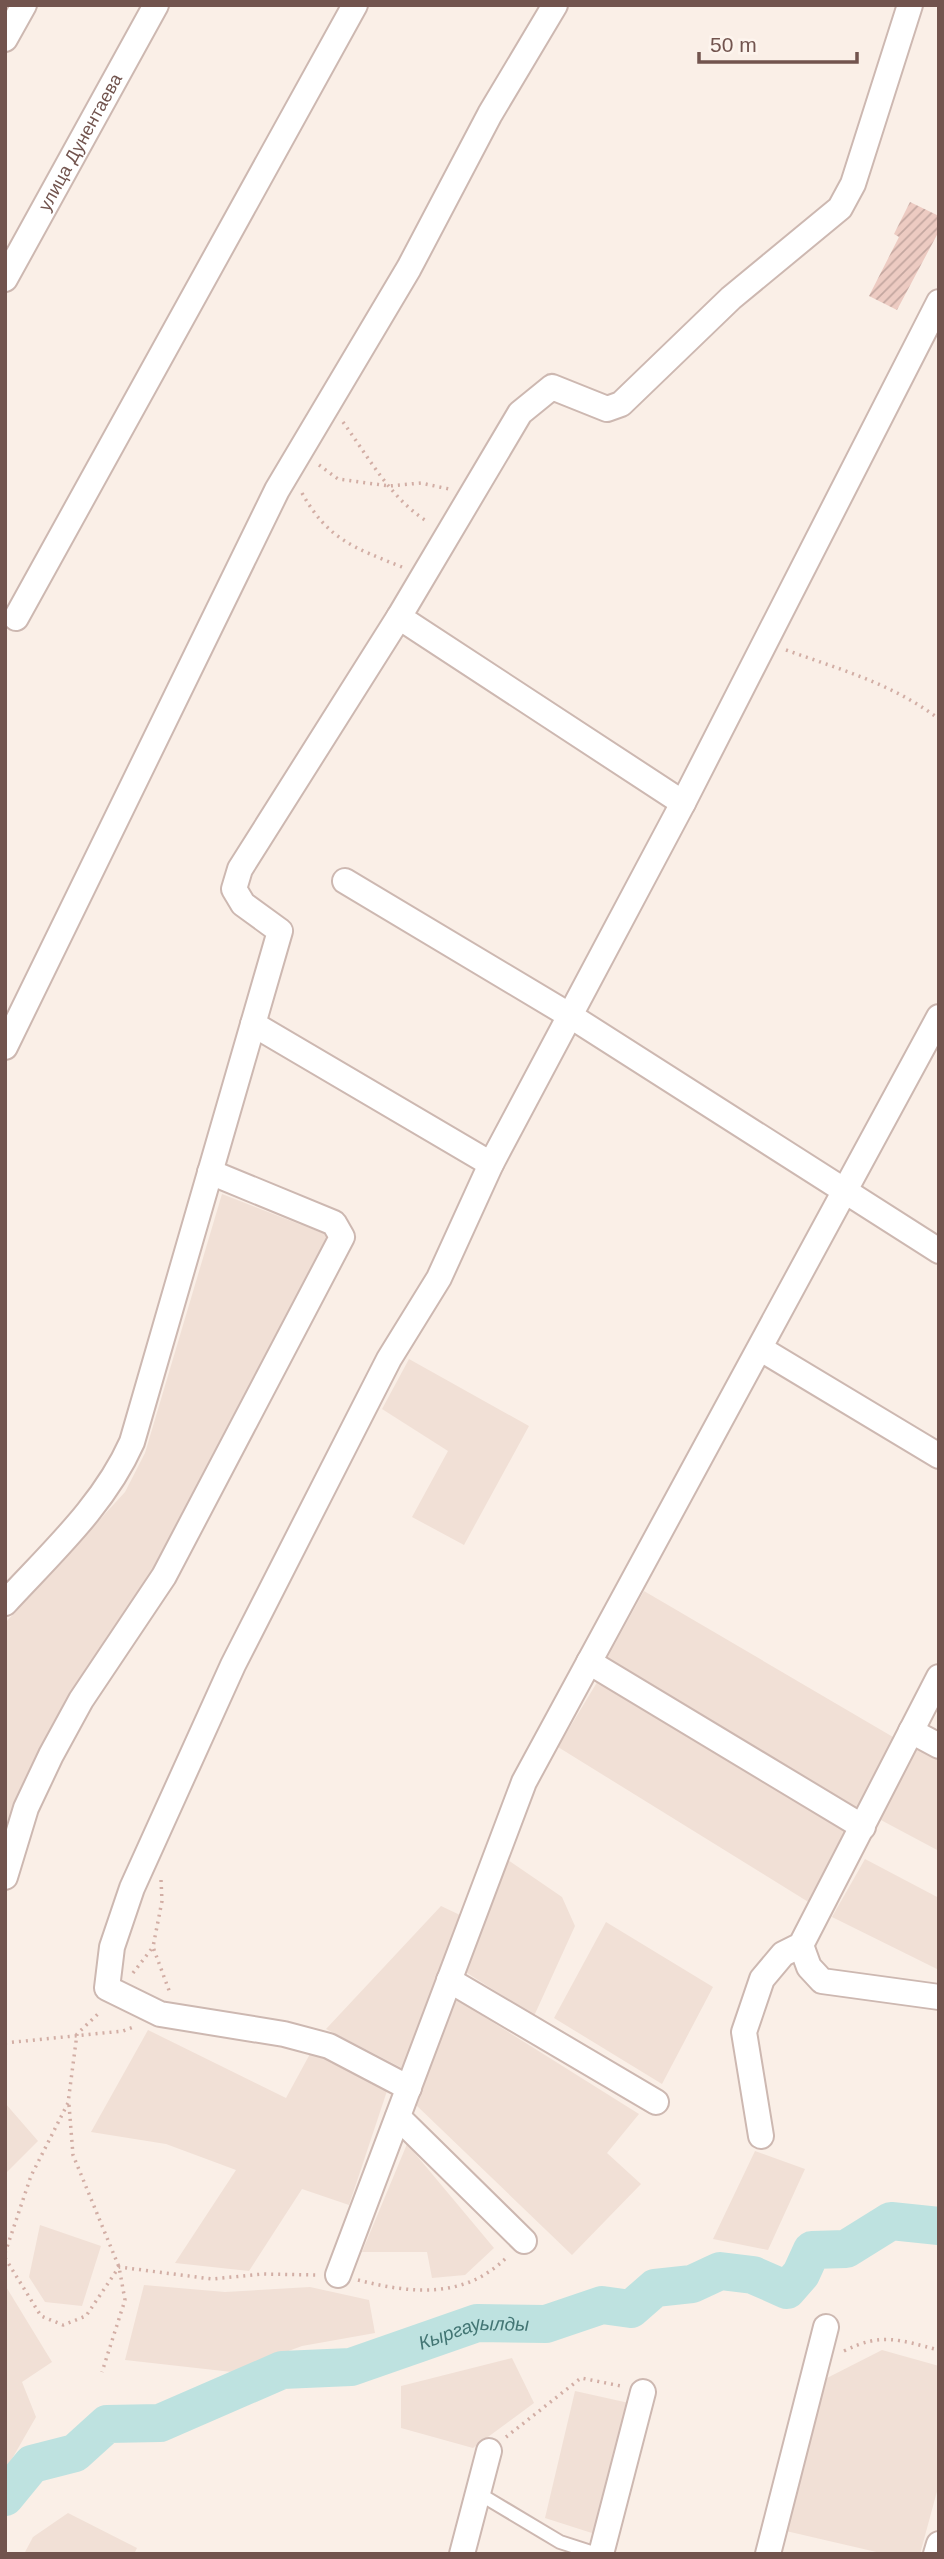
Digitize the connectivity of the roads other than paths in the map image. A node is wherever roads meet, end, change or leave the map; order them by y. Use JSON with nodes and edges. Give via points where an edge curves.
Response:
{"nodes":[{"id":1,"x":24,"y":5,"type":"edge"},
{"id":2,"x":156,"y":5,"type":"edge"},
{"id":3,"x":355,"y":5,"type":"edge"},
{"id":4,"x":555,"y":5,"type":"edge"},
{"id":5,"x":910,"y":5,"type":"edge"},
{"id":6,"x":5,"y":39,"type":"edge"},
{"id":7,"x":5,"y":279,"type":"edge"},
{"id":8,"x":939,"y":302,"type":"edge"},
{"id":9,"x":399,"y":617,"type":"junction"},
{"id":10,"x":16,"y":618,"type":"dead end"},
{"id":11,"x":683,"y":803,"type":"junction"},
{"id":12,"x":345,"y":881,"type":"dead end"},
{"id":13,"x":569,"y":1015,"type":"junction"},
{"id":14,"x":939,"y":1017,"type":"edge"},
{"id":15,"x":253,"y":1024,"type":"junction"},
{"id":16,"x":5,"y":1047,"type":"edge"},
{"id":17,"x":491,"y":1164,"type":"junction"},
{"id":18,"x":211,"y":1172,"type":"junction"},
{"id":19,"x":845,"y":1190,"type":"junction"},
{"id":20,"x":939,"y":1251,"type":"edge"},
{"id":21,"x":761,"y":1349,"type":"junction"},
{"id":22,"x":939,"y":1457,"type":"edge"},
{"id":23,"x":5,"y":1602,"type":"edge"},
{"id":24,"x":589,"y":1662,"type":"junction"},
{"id":25,"x":939,"y":1677,"type":"edge"},
{"id":26,"x":911,"y":1731,"type":"junction"},
{"id":27,"x":939,"y":1746,"type":"edge"},
{"id":28,"x":863,"y":1827,"type":"junction"},
{"id":29,"x":5,"y":1877,"type":"edge"},
{"id":30,"x":801,"y":1945,"type":"junction"},
{"id":31,"x":449,"y":1980,"type":"junction"},
{"id":32,"x":939,"y":1997,"type":"edge"},
{"id":33,"x":409,"y":2088,"type":"junction"},
{"id":34,"x":656,"y":2102,"type":"dead end"},
{"id":35,"x":398,"y":2117,"type":"junction"},
{"id":36,"x":761,"y":2136,"type":"dead end"},
{"id":37,"x":524,"y":2241,"type":"road end"},
{"id":38,"x":338,"y":2275,"type":"road end"},
{"id":39,"x":826,"y":2327,"type":"dead end"},
{"id":40,"x":643,"y":2392,"type":"road end"},
{"id":41,"x":489,"y":2451,"type":"road end"},
{"id":42,"x":478,"y":2493,"type":"junction"},
{"id":43,"x":939,"y":2544,"type":"edge"},
{"id":44,"x":462,"y":2554,"type":"edge"},
{"id":45,"x":599,"y":2554,"type":"edge"},
{"id":46,"x":768,"y":2554,"type":"edge"},
{"id":47,"x":936,"y":2554,"type":"edge"}],
"edges":[{"from":1,"to":6,"type":"street"},
{"from":2,"to":7,"type":"street","name":"улица Дунентаева"},
{"from":3,"to":10,"type":"street"},
{"from":4,"to":16,"type":"street","via":[[490,114],[409,268],[295,460],[183,678]]},
{"from":5,"to":9,"type":"street","via":[[853,184],[840,208],[731,298],[621,404],[607,408],[552,387],[536,397],[520,413]]},
{"from":8,"to":11,"type":"street"},
{"from":9,"to":11,"type":"street"},
{"from":9,"to":15,"type":"street","via":[[240,869],[234,889],[243,905],[280,931]]},
{"from":11,"to":13,"type":"street"},
{"from":12,"to":13,"type":"street"},
{"from":13,"to":17,"type":"street"},
{"from":13,"to":19,"type":"street"},
{"from":14,"to":19,"type":"street"},
{"from":15,"to":17,"type":"street"},
{"from":15,"to":18,"type":"street"},
{"from":17,"to":33,"type":"street","via":[[439,1278],[389,1359],[233,1665],[132,1888],[112,1947],[107,1988],[160,2014],[284,2034],[328,2046]]},
{"from":18,"to":23,"type":"street","via":[[121,1468],[96,1505]]},
{"from":18,"to":29,"type":"street","via":[[334,1223],[342,1237],[164,1576],[81,1700],[51,1755],[26,1808]]},
{"from":19,"to":20,"type":"street"},
{"from":19,"to":21,"type":"street"},
{"from":21,"to":22,"type":"street"},
{"from":21,"to":24,"type":"street"},
{"from":24,"to":28,"type":"street"},
{"from":24,"to":31,"type":"street","via":[[524,1782]]},
{"from":25,"to":26,"type":"street"},
{"from":26,"to":27,"type":"street"},
{"from":26,"to":28,"type":"street"},
{"from":28,"to":30,"type":"street"},
{"from":30,"to":32,"type":"street","via":[[809,1967],[822,1981]]},
{"from":30,"to":36,"type":"street","via":[[783,1954],[762,1979],[744,2032]]},
{"from":31,"to":33,"type":"street"},
{"from":31,"to":34,"type":"street"},
{"from":33,"to":35,"type":"street"},
{"from":35,"to":37,"type":"street"},
{"from":35,"to":38,"type":"street"},
{"from":39,"to":46,"type":"street"},
{"from":40,"to":45,"type":"street"},
{"from":41,"to":42,"type":"street"},
{"from":42,"to":44,"type":"street"},
{"from":42,"to":45,"type":"lane","via":[[560,2542]]},
{"from":43,"to":47,"type":"street"}]}
